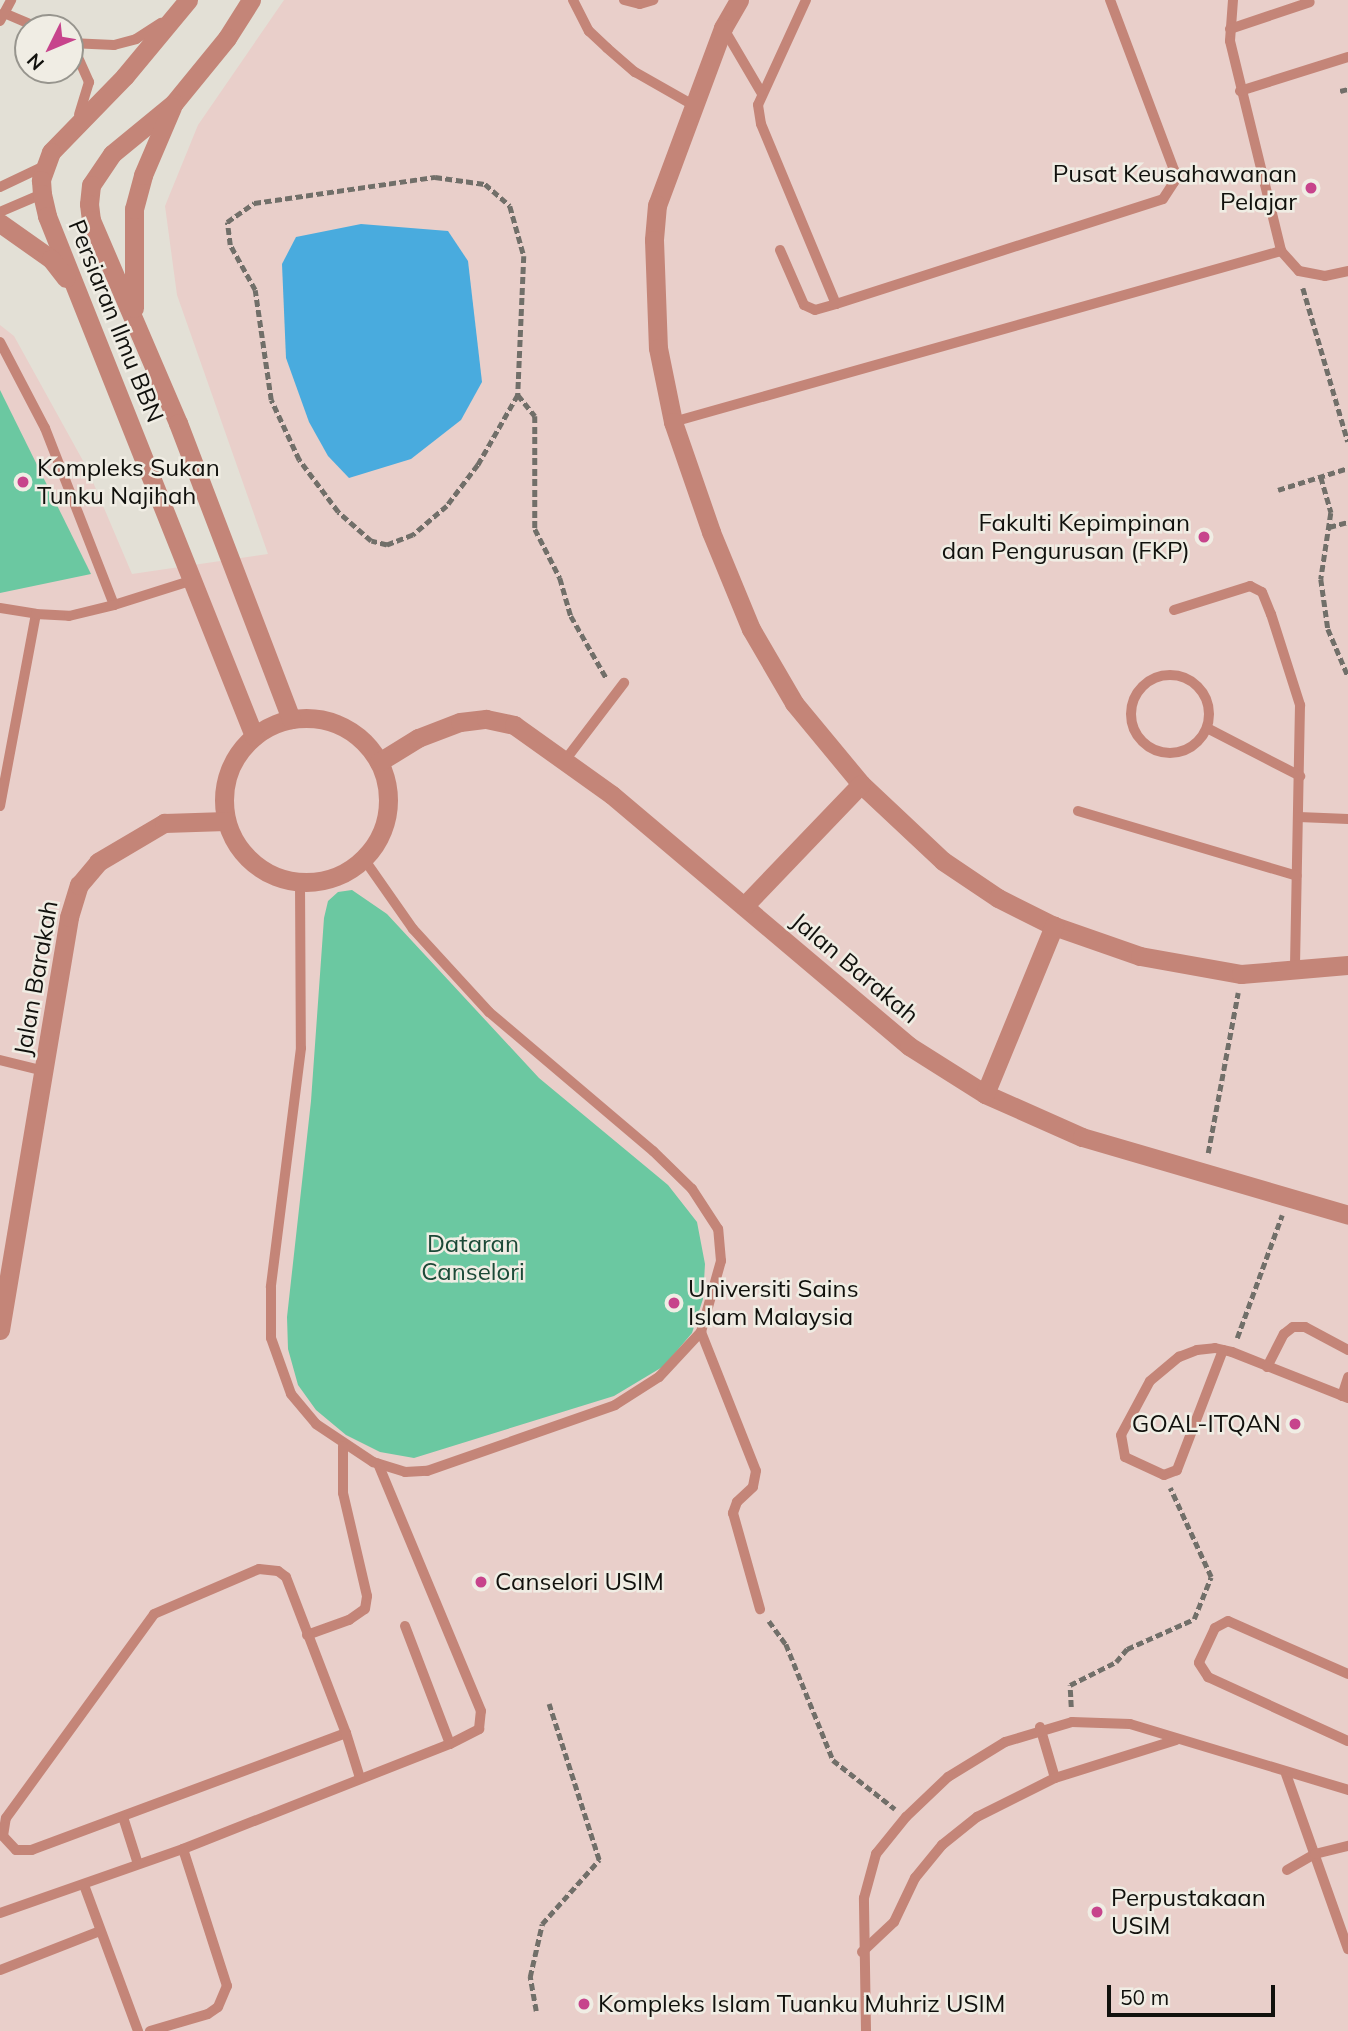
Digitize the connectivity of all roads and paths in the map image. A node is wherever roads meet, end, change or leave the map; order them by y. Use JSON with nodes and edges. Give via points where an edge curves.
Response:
{"nodes":[{"id":1,"x":11,"y":0,"type":"edge"},
{"id":2,"x":251,"y":0,"type":"edge"},
{"id":3,"x":573,"y":0,"type":"edge"},
{"id":4,"x":624,"y":0,"type":"edge"},
{"id":5,"x":653,"y":0,"type":"edge"},
{"id":6,"x":739,"y":0,"type":"edge"},
{"id":7,"x":806,"y":0,"type":"edge"},
{"id":8,"x":1110,"y":0,"type":"edge"},
{"id":9,"x":1233,"y":0,"type":"edge"},
{"id":10,"x":188,"y":1,"type":"edge"},
{"id":11,"x":1310,"y":2,"type":"dead end"},
{"id":12,"x":2,"y":17,"type":"edge"},
{"id":13,"x":723,"y":28,"type":"junction"},
{"id":14,"x":1230,"y":29,"type":"junction"},
{"id":15,"x":84,"y":44,"type":"edge"},
{"id":16,"x":1348,"y":57,"type":"edge"},
{"id":17,"x":84,"y":71,"type":"edge"},
{"id":18,"x":1348,"y":89,"type":"edge"},
{"id":19,"x":1240,"y":91,"type":"junction"},
{"id":20,"x":1340,"y":91,"type":"dead end"},
{"id":21,"x":761,"y":92,"type":"junction"},
{"id":22,"x":174,"y":103,"type":"junction"},
{"id":23,"x":693,"y":105,"type":"junction"},
{"id":24,"x":75,"y":124,"type":"junction"},
{"id":25,"x":44,"y":166,"type":"junction"},
{"id":26,"x":0,"y":187,"type":"edge"},
{"id":27,"x":42,"y":194,"type":"junction"},
{"id":28,"x":0,"y":212,"type":"edge"},
{"id":29,"x":0,"y":223,"type":"edge"},
{"id":30,"x":780,"y":250,"type":"dead end"},
{"id":31,"x":1281,"y":251,"type":"junction"},
{"id":32,"x":1299,"y":271,"type":"junction"},
{"id":33,"x":1348,"y":271,"type":"edge"},
{"id":34,"x":836,"y":304,"type":"junction"},
{"id":35,"x":134,"y":315,"type":"junction"},
{"id":36,"x":91,"y":325,"type":"junction"},
{"id":37,"x":0,"y":342,"type":"edge"},
{"id":38,"x":518,"y":395,"type":"junction"},
{"id":39,"x":673,"y":422,"type":"junction"},
{"id":40,"x":1348,"y":442,"type":"edge"},
{"id":41,"x":1348,"y":468,"type":"edge"},
{"id":42,"x":1321,"y":477,"type":"junction"},
{"id":43,"x":1278,"y":490,"type":"dead end"},
{"id":44,"x":1348,"y":522,"type":"edge"},
{"id":45,"x":1329,"y":527,"type":"junction"},
{"id":46,"x":195,"y":579,"type":"junction"},
{"id":47,"x":114,"y":605,"type":"junction"},
{"id":48,"x":0,"y":608,"type":"edge"},
{"id":49,"x":1174,"y":610,"type":"dead end"},
{"id":50,"x":36,"y":614,"type":"junction"},
{"id":51,"x":1348,"y":676,"type":"edge"},
{"id":52,"x":624,"y":683,"type":"dead end"},
{"id":53,"x":615,"y":692,"type":"junction"},
{"id":54,"x":291,"y":719,"type":"junction"},
{"id":55,"x":1207,"y":728,"type":"junction"},
{"id":56,"x":254,"y":736,"type":"junction"},
{"id":57,"x":566,"y":759,"type":"junction"},
{"id":58,"x":379,"y":762,"type":"junction"},
{"id":59,"x":1300,"y":775,"type":"junction"},
{"id":60,"x":861,"y":784,"type":"junction"},
{"id":61,"x":0,"y":806,"type":"edge"},
{"id":62,"x":1078,"y":811,"type":"dead end"},
{"id":63,"x":1299,"y":817,"type":"junction"},
{"id":64,"x":1348,"y":819,"type":"edge"},
{"id":65,"x":226,"y":821,"type":"junction"},
{"id":66,"x":364,"y":859,"type":"junction"},
{"id":67,"x":1297,"y":876,"type":"junction"},
{"id":68,"x":300,"y":882,"type":"junction"},
{"id":69,"x":744,"y":906,"type":"junction"},
{"id":70,"x":1054,"y":926,"type":"junction"},
{"id":71,"x":1348,"y":965,"type":"edge"},
{"id":72,"x":1295,"y":972,"type":"junction"},
{"id":73,"x":1241,"y":974,"type":"junction"},
{"id":74,"x":0,"y":1060,"type":"edge"},
{"id":75,"x":44,"y":1071,"type":"junction"},
{"id":76,"x":985,"y":1094,"type":"junction"},
{"id":77,"x":1204,"y":1175,"type":"junction"},
{"id":78,"x":1289,"y":1197,"type":"junction"},
{"id":79,"x":1348,"y":1215,"type":"edge"},
{"id":80,"x":0,"y":1330,"type":"edge"},
{"id":81,"x":701,"y":1332,"type":"junction"},
{"id":82,"x":1348,"y":1350,"type":"edge"},
{"id":83,"x":1228,"y":1351,"type":"junction"},
{"id":84,"x":1267,"y":1367,"type":"junction"},
{"id":85,"x":1348,"y":1377,"type":"edge"},
{"id":86,"x":1345,"y":1397,"type":"edge"},
{"id":87,"x":343,"y":1446,"type":"junction"},
{"id":88,"x":379,"y":1464,"type":"junction"},
{"id":89,"x":1164,"y":1475,"type":"junction"},
{"id":90,"x":760,"y":1609,"type":"joint"},
{"id":91,"x":405,"y":1626,"type":"dead end"},
{"id":92,"x":307,"y":1635,"type":"junction"},
{"id":93,"x":1348,"y":1674,"type":"edge"},
{"id":94,"x":549,"y":1704,"type":"dead end"},
{"id":95,"x":1072,"y":1721,"type":"junction"},
{"id":96,"x":1040,"y":1727,"type":"junction"},
{"id":97,"x":346,"y":1733,"type":"junction"},
{"id":98,"x":1176,"y":1740,"type":"junction"},
{"id":99,"x":1348,"y":1741,"type":"edge"},
{"id":100,"x":450,"y":1744,"type":"junction"},
{"id":101,"x":1286,"y":1774,"type":"junction"},
{"id":102,"x":1055,"y":1778,"type":"junction"},
{"id":103,"x":360,"y":1779,"type":"junction"},
{"id":104,"x":1348,"y":1790,"type":"edge"},
{"id":105,"x":123,"y":1817,"type":"junction"},
{"id":106,"x":905,"y":1817,"type":"junction"},
{"id":107,"x":1348,"y":1846,"type":"edge"},
{"id":108,"x":183,"y":1849,"type":"junction"},
{"id":109,"x":1315,"y":1854,"type":"junction"},
{"id":110,"x":138,"y":1864,"type":"junction"},
{"id":111,"x":1287,"y":1870,"type":"dead end"},
{"id":112,"x":84,"y":1885,"type":"junction"},
{"id":113,"x":0,"y":1913,"type":"edge"},
{"id":114,"x":100,"y":1931,"type":"junction"},
{"id":115,"x":1348,"y":1949,"type":"edge"},
{"id":116,"x":862,"y":1952,"type":"junction"},
{"id":117,"x":0,"y":1969,"type":"edge"},
{"id":118,"x":536,"y":2011,"type":"dead end"},
{"id":119,"x":138,"y":2031,"type":"edge"},
{"id":120,"x":150,"y":2031,"type":"edge"},
{"id":121,"x":866,"y":2031,"type":"edge"}],
"edges":[{"from":1,"to":12,"type":"lane"},
{"from":2,"to":22,"type":"street","name":"Persiaran Ilmu BBN","via":[[227,38]]},
{"from":3,"to":23,"type":"lane","via":[[589,31],[607,48],[635,72]]},
{"from":4,"to":5,"type":"lane","via":[[640,4]]},
{"from":6,"to":13,"type":"street"},
{"from":7,"to":21,"type":"lane"},
{"from":8,"to":34,"type":"lane","via":[[1174,170],[1174,182],[1163,198]]},
{"from":9,"to":14,"type":"lane"},
{"from":10,"to":15,"type":"lane","via":[[136,39],[114,45]]},
{"from":10,"to":24,"type":"street","via":[[125,76]]},
{"from":11,"to":14,"type":"lane"},
{"from":13,"to":21,"type":"lane"},
{"from":13,"to":23,"type":"street"},
{"from":14,"to":19,"type":"lane"},
{"from":16,"to":19,"type":"lane"},
{"from":17,"to":24,"type":"lane","via":[[89,82]]},
{"from":18,"to":20,"type":"path"},
{"from":19,"to":31,"type":"lane"},
{"from":21,"to":34,"type":"lane","via":[[761,124]]},
{"from":22,"to":35,"type":"street","via":[[143,175],[134,209]]},
{"from":22,"to":35,"type":"street","name":"Persiaran Ilmu BBN","via":[[112,154],[91,185],[91,220]]},
{"from":23,"to":39,"type":"street","via":[[657,205],[654,240],[658,348]]},
{"from":24,"to":25,"type":"street"},
{"from":25,"to":26,"type":"lane"},
{"from":25,"to":27,"type":"street","name":"Persiaran Ilmu BBN"},
{"from":27,"to":28,"type":"lane"},
{"from":27,"to":36,"type":"street","name":"Persiaran Ilmu BBN"},
{"from":29,"to":36,"type":"street","via":[[51,259],[69,281]]},
{"from":30,"to":34,"type":"lane","via":[[804,305],[815,310]]},
{"from":31,"to":32,"type":"lane"},
{"from":31,"to":39,"type":"lane"},
{"from":32,"to":33,"type":"lane","via":[[1325,276]]},
{"from":32,"to":40,"type":"path"},
{"from":35,"to":54,"type":"street","name":"Persiaran Ilmu BBN"},
{"from":36,"to":46,"type":"street","name":"Persiaran Ilmu BBN"},
{"from":37,"to":47,"type":"lane","via":[[45,428]]},
{"from":38,"to":38,"type":"path","via":[[524,256],[510,206],[485,184],[435,177],[280,199],[254,203],[228,222],[230,245],[255,290],[271,400],[299,460],[338,512],[371,541],[387,545],[412,535],[447,506],[478,465]]},
{"from":38,"to":53,"type":"path","via":[[535,416],[535,528],[560,578],[571,616]]},
{"from":39,"to":60,"type":"street","via":[[710,532],[751,629],[794,703]]},
{"from":41,"to":42,"type":"path"},
{"from":42,"to":43,"type":"path"},
{"from":42,"to":45,"type":"path","via":[[1331,513]]},
{"from":44,"to":45,"type":"path"},
{"from":45,"to":51,"type":"path","via":[[1321,579],[1328,629]]},
{"from":46,"to":47,"type":"lane"},
{"from":46,"to":56,"type":"street","name":"Persiaran Ilmu BBN"},
{"from":47,"to":50,"type":"lane","via":[[68,615]]},
{"from":48,"to":50,"type":"lane"},
{"from":49,"to":59,"type":"lane","via":[[1244,587],[1262,592],[1300,705]]},
{"from":50,"to":61,"type":"lane"},
{"from":52,"to":53,"type":"lane"},
{"from":53,"to":57,"type":"lane"},
{"from":54,"to":56,"type":"street"},
{"from":54,"to":58,"type":"street","via":[[317,718],[342,726],[363,741]]},
{"from":55,"to":55,"type":"lane","via":[[1185,751],[1156,751],[1134,732],[1130,718],[1134,695],[1160,675],[1181,676],[1194,682],[1207,702]]},
{"from":55,"to":59,"type":"lane"},
{"from":56,"to":65,"type":"street","via":[[227,774]]},
{"from":57,"to":58,"type":"street","name":"Jalan Barakah","via":[[514,725],[486,719],[460,722],[418,738]]},
{"from":57,"to":69,"type":"street","name":"Jalan Barakah"},
{"from":58,"to":66,"type":"street","via":[[387,787],[387,814],[379,839]]},
{"from":59,"to":63,"type":"lane"},
{"from":60,"to":69,"type":"street"},
{"from":60,"to":70,"type":"street","via":[[943,861],[998,898]]},
{"from":62,"to":67,"type":"lane"},
{"from":63,"to":64,"type":"lane"},
{"from":63,"to":67,"type":"lane"},
{"from":65,"to":68,"type":"street","via":[[236,844],[254,863],[276,876]]},
{"from":65,"to":75,"type":"street","name":"Jalan Barakah","via":[[163,823],[98,862],[79,885],[69,918]]},
{"from":66,"to":68,"type":"street","via":[[334,877]]},
{"from":66,"to":81,"type":"lane","via":[[412,929],[489,1012],[653,1150],[692,1189],[719,1228],[721,1261]]},
{"from":67,"to":72,"type":"lane"},
{"from":68,"to":87,"type":"lane","via":[[301,1048],[271,1287],[271,1338],[291,1394],[316,1424]]},
{"from":69,"to":76,"type":"street","name":"Jalan Barakah","via":[[909,1046]]},
{"from":70,"to":73,"type":"street","via":[[1140,956]]},
{"from":70,"to":76,"type":"street"},
{"from":71,"to":72,"type":"street"},
{"from":72,"to":73,"type":"street"},
{"from":73,"to":77,"type":"path"},
{"from":74,"to":75,"type":"lane"},
{"from":75,"to":80,"type":"street","name":"Jalan Barakah"},
{"from":76,"to":77,"type":"street","name":"Jalan Barakah","via":[[1082,1137]]},
{"from":77,"to":78,"type":"street","name":"Jalan Barakah"},
{"from":78,"to":79,"type":"street","name":"Jalan Barakah"},
{"from":78,"to":83,"type":"path"},
{"from":81,"to":88,"type":"lane","via":[[659,1377],[615,1405],[427,1471],[405,1472]]},
{"from":81,"to":90,"type":"lane","via":[[756,1471],[754,1487],[737,1502],[733,1513]]},
{"from":82,"to":84,"type":"lane","via":[[1305,1328],[1293,1327],[1284,1334]]},
{"from":83,"to":84,"type":"lane"},
{"from":83,"to":89,"type":"lane","via":[[1180,1464]]},
{"from":83,"to":89,"type":"lane","via":[[1196,1350],[1165,1366],[1150,1381],[1125,1427],[1121,1447],[1125,1457]]},
{"from":84,"to":86,"type":"lane"},
{"from":85,"to":86,"type":"lane"},
{"from":87,"to":88,"type":"lane"},
{"from":87,"to":92,"type":"lane","via":[[343,1493],[367,1596],[365,1609]]},
{"from":88,"to":100,"type":"lane","via":[[481,1711],[479,1729]]},
{"from":89,"to":95,"type":"path","via":[[1211,1577],[1194,1619],[1127,1649],[1116,1662],[1070,1685]]},
{"from":90,"to":106,"type":"path","via":[[786,1644],[833,1760]]},
{"from":91,"to":100,"type":"lane"},
{"from":92,"to":97,"type":"lane"},
{"from":92,"to":105,"type":"lane","via":[[286,1577],[268,1568],[154,1614],[6,1818],[3,1836],[16,1850],[32,1850]]},
{"from":93,"to":99,"type":"lane","via":[[1228,1621],[1215,1628],[1199,1663],[1208,1678]]},
{"from":94,"to":118,"type":"path","via":[[599,1860],[542,1924],[530,1977]]},
{"from":95,"to":96,"type":"lane"},
{"from":95,"to":98,"type":"lane","via":[[1130,1724]]},
{"from":96,"to":102,"type":"lane"},
{"from":96,"to":106,"type":"lane","via":[[1005,1742],[948,1777]]},
{"from":97,"to":103,"type":"lane"},
{"from":97,"to":105,"type":"lane"},
{"from":98,"to":101,"type":"lane"},
{"from":98,"to":102,"type":"lane"},
{"from":100,"to":103,"type":"lane"},
{"from":101,"to":104,"type":"lane"},
{"from":101,"to":109,"type":"lane"},
{"from":102,"to":116,"type":"lane","via":[[977,1817],[942,1845],[915,1878],[894,1922]]},
{"from":103,"to":108,"type":"lane"},
{"from":105,"to":110,"type":"lane"},
{"from":106,"to":116,"type":"lane","via":[[876,1854],[864,1898]]},
{"from":107,"to":109,"type":"lane"},
{"from":108,"to":110,"type":"lane"},
{"from":108,"to":120,"type":"lane","via":[[227,1986],[218,2007],[208,2014]]},
{"from":109,"to":111,"type":"lane"},
{"from":109,"to":115,"type":"lane"},
{"from":110,"to":112,"type":"lane"},
{"from":112,"to":113,"type":"lane"},
{"from":112,"to":114,"type":"lane"},
{"from":114,"to":117,"type":"lane"},
{"from":114,"to":119,"type":"lane"},
{"from":116,"to":121,"type":"lane"}]}
